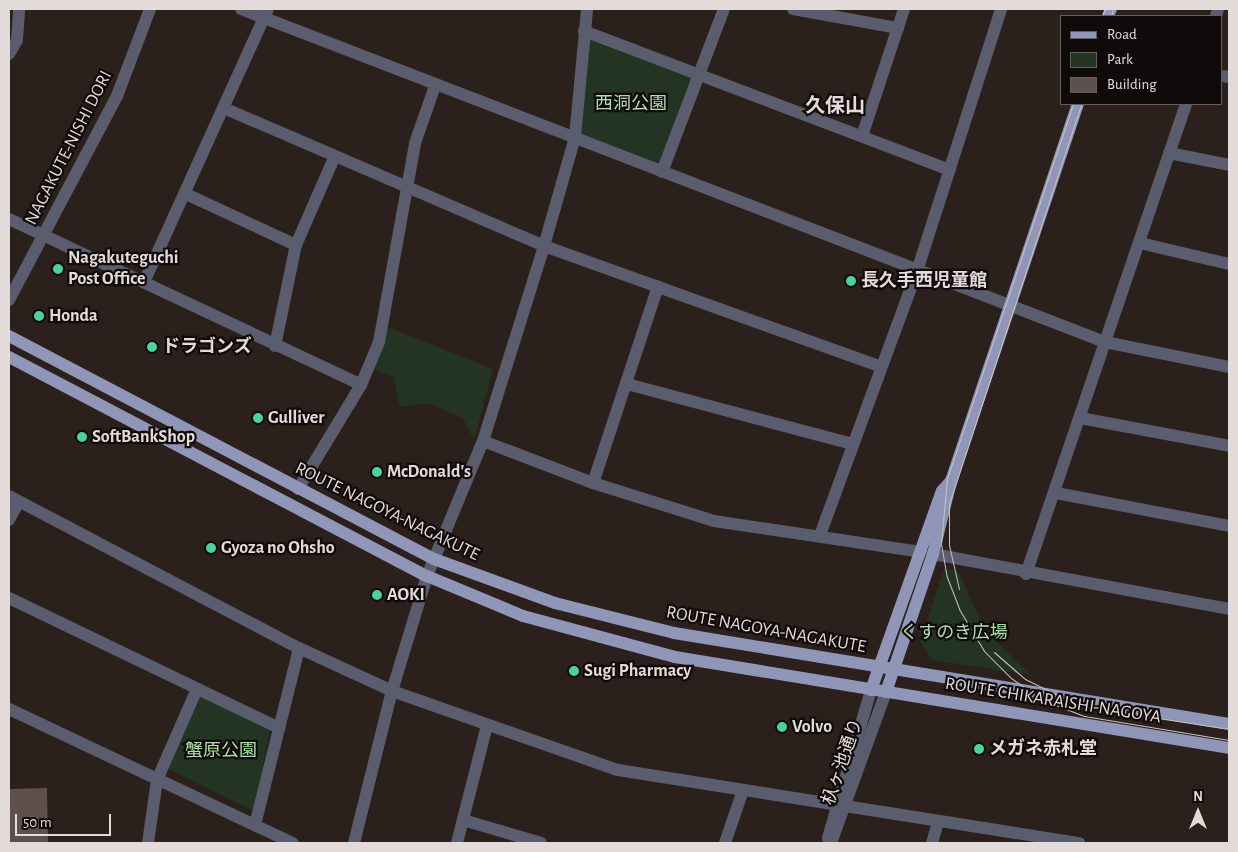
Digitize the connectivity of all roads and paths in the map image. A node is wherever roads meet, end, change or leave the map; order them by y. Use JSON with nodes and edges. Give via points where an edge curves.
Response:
{"nodes":[{"id":1,"x":19,"y":9,"type":"edge"},
{"id":2,"x":150,"y":9,"type":"edge"},
{"id":3,"x":241,"y":9,"type":"edge"},
{"id":4,"x":587,"y":9,"type":"edge"},
{"id":5,"x":724,"y":9,"type":"edge"},
{"id":6,"x":793,"y":9,"type":"edge"},
{"id":7,"x":904,"y":9,"type":"edge"},
{"id":8,"x":1001,"y":9,"type":"edge"},
{"id":9,"x":268,"y":13,"type":"edge"},
{"id":10,"x":898,"y":28,"type":"junction"},
{"id":11,"x":584,"y":31,"type":"junction"},
{"id":12,"x":9,"y":54,"type":"edge"},
{"id":13,"x":700,"y":74,"type":"junction"},
{"id":14,"x":435,"y":86,"type":"junction"},
{"id":15,"x":1078,"y":105,"type":"edge"},
{"id":16,"x":1186,"y":105,"type":"edge"},
{"id":17,"x":226,"y":109,"type":"junction"},
{"id":18,"x":862,"y":136,"type":"junction"},
{"id":19,"x":574,"y":137,"type":"junction"},
{"id":20,"x":1169,"y":153,"type":"junction"},
{"id":21,"x":334,"y":158,"type":"junction"},
{"id":22,"x":1229,"y":165,"type":"edge"},
{"id":23,"x":949,"y":170,"type":"junction"},
{"id":24,"x":662,"y":172,"type":"junction"},
{"id":25,"x":406,"y":190,"type":"junction"},
{"id":26,"x":186,"y":194,"type":"junction"},
{"id":27,"x":9,"y":219,"type":"edge"},
{"id":28,"x":45,"y":233,"type":"junction"},
{"id":29,"x":1140,"y":243,"type":"junction"},
{"id":30,"x":296,"y":245,"type":"junction"},
{"id":31,"x":544,"y":246,"type":"junction"},
{"id":32,"x":1229,"y":264,"type":"edge"},
{"id":33,"x":917,"y":271,"type":"junction"},
{"id":34,"x":145,"y":280,"type":"junction"},
{"id":35,"x":658,"y":286,"type":"junction"},
{"id":36,"x":9,"y":300,"type":"edge"},
{"id":37,"x":1009,"y":305,"type":"junction"},
{"id":38,"x":9,"y":336,"type":"edge"},
{"id":39,"x":1105,"y":342,"type":"junction"},
{"id":40,"x":275,"y":346,"type":"junction"},
{"id":41,"x":9,"y":357,"type":"edge"},
{"id":42,"x":880,"y":366,"type":"junction"},
{"id":43,"x":1229,"y":368,"type":"edge"},
{"id":44,"x":626,"y":384,"type":"junction"},
{"id":45,"x":361,"y":385,"type":"junction"},
{"id":46,"x":1080,"y":418,"type":"junction"},
{"id":47,"x":483,"y":441,"type":"junction"},
{"id":48,"x":852,"y":444,"type":"junction"},
{"id":49,"x":1229,"y":446,"type":"edge"},
{"id":50,"x":593,"y":483,"type":"junction"},
{"id":51,"x":298,"y":489,"type":"junction"},
{"id":52,"x":1056,"y":493,"type":"junction"},
{"id":53,"x":14,"y":499,"type":"edge"},
{"id":54,"x":9,"y":520,"type":"edge"},
{"id":55,"x":1229,"y":526,"type":"edge"},
{"id":56,"x":820,"y":535,"type":"junction"},
{"id":57,"x":927,"y":553,"type":"junction"},
{"id":58,"x":434,"y":559,"type":"junction"},
{"id":59,"x":1026,"y":574,"type":"junction"},
{"id":60,"x":427,"y":576,"type":"junction"},
{"id":61,"x":9,"y":598,"type":"edge"},
{"id":62,"x":1229,"y":609,"type":"edge"},
{"id":63,"x":299,"y":648,"type":"junction"},
{"id":64,"x":878,"y":667,"type":"junction"},
{"id":65,"x":894,"y":671,"type":"junction"},
{"id":66,"x":197,"y":689,"type":"junction"},
{"id":67,"x":871,"y":690,"type":"junction"},
{"id":68,"x":392,"y":691,"type":"junction"},
{"id":69,"x":886,"y":692,"type":"junction"},
{"id":70,"x":9,"y":709,"type":"edge"},
{"id":71,"x":1229,"y":724,"type":"edge"},
{"id":72,"x":486,"y":725,"type":"junction"},
{"id":73,"x":279,"y":728,"type":"junction"},
{"id":74,"x":1229,"y":748,"type":"edge"},
{"id":75,"x":157,"y":780,"type":"junction"},
{"id":76,"x":743,"y":790,"type":"junction"},
{"id":77,"x":835,"y":803,"type":"junction"},
{"id":78,"x":848,"y":805,"type":"junction"},
{"id":79,"x":463,"y":820,"type":"junction"},
{"id":80,"x":938,"y":822,"type":"junction"},
{"id":81,"x":255,"y":826,"type":"junction"},
{"id":82,"x":148,"y":843,"type":"edge"},
{"id":83,"x":293,"y":843,"type":"edge"},
{"id":84,"x":354,"y":843,"type":"edge"},
{"id":85,"x":457,"y":843,"type":"edge"},
{"id":86,"x":541,"y":843,"type":"edge"},
{"id":87,"x":726,"y":843,"type":"edge"},
{"id":88,"x":827,"y":843,"type":"edge"},
{"id":89,"x":831,"y":843,"type":"edge"},
{"id":90,"x":932,"y":843,"type":"edge"},
{"id":91,"x":1079,"y":843,"type":"edge"}],
"edges":[{"from":1,"to":12,"type":"street","via":[[16,40]]},
{"from":2,"to":28,"type":"street","name":"NAGAKUTE-NISHI DORI","via":[[117,96]]},
{"from":3,"to":9,"type":"street"},
{"from":4,"to":11,"type":"street"},
{"from":5,"to":13,"type":"street"},
{"from":6,"to":10,"type":"street"},
{"from":7,"to":10,"type":"street"},
{"from":8,"to":23,"type":"street"},
{"from":9,"to":14,"type":"street"},
{"from":9,"to":17,"type":"street"},
{"from":10,"to":18,"type":"street"},
{"from":11,"to":13,"type":"street"},
{"from":11,"to":19,"type":"street"},
{"from":13,"to":18,"type":"street"},
{"from":13,"to":24,"type":"street"},
{"from":14,"to":19,"type":"street"},
{"from":14,"to":25,"type":"street","via":[[415,143]]},
{"from":15,"to":37,"type":"main road"},
{"from":16,"to":20,"type":"street"},
{"from":17,"to":21,"type":"street"},
{"from":17,"to":26,"type":"street"},
{"from":18,"to":23,"type":"street"},
{"from":19,"to":24,"type":"street"},
{"from":19,"to":31,"type":"street"},
{"from":20,"to":22,"type":"street"},
{"from":20,"to":29,"type":"street"},
{"from":21,"to":25,"type":"street"},
{"from":21,"to":30,"type":"street"},
{"from":23,"to":33,"type":"street"},
{"from":24,"to":33,"type":"street"},
{"from":25,"to":31,"type":"street"},
{"from":25,"to":45,"type":"street","via":[[379,342]]},
{"from":26,"to":30,"type":"street"},
{"from":26,"to":34,"type":"street"},
{"from":27,"to":28,"type":"street"},
{"from":28,"to":34,"type":"street"},
{"from":28,"to":36,"type":"street","name":"NAGAKUTE-NISHI DORI"},
{"from":29,"to":32,"type":"street"},
{"from":29,"to":39,"type":"street"},
{"from":30,"to":40,"type":"street"},
{"from":31,"to":35,"type":"street"},
{"from":31,"to":47,"type":"street"},
{"from":33,"to":37,"type":"street"},
{"from":33,"to":42,"type":"street"},
{"from":34,"to":40,"type":"street"},
{"from":35,"to":42,"type":"street"},
{"from":35,"to":44,"type":"street"},
{"from":37,"to":39,"type":"street"},
{"from":37,"to":57,"type":"main road"},
{"from":38,"to":51,"type":"main road","name":"ROUTE NAGOYA-NAGAKUTE"},
{"from":39,"to":43,"type":"street"},
{"from":39,"to":46,"type":"street"},
{"from":40,"to":45,"type":"street"},
{"from":41,"to":60,"type":"main road","name":"ROUTE NAGOYA-NAGAKUTE"},
{"from":42,"to":48,"type":"street"},
{"from":44,"to":48,"type":"street"},
{"from":44,"to":50,"type":"street"},
{"from":45,"to":51,"type":"street"},
{"from":46,"to":49,"type":"street"},
{"from":46,"to":52,"type":"street"},
{"from":47,"to":50,"type":"street"},
{"from":47,"to":58,"type":"street"},
{"from":48,"to":56,"type":"street"},
{"from":50,"to":56,"type":"street","via":[[714,522]]},
{"from":51,"to":58,"type":"main road","name":"ROUTE NAGOYA-NAGAKUTE"},
{"from":52,"to":55,"type":"street"},
{"from":52,"to":59,"type":"street"},
{"from":53,"to":54,"type":"street"},
{"from":53,"to":63,"type":"street"},
{"from":56,"to":57,"type":"street"},
{"from":57,"to":59,"type":"street"},
{"from":57,"to":64,"type":"main road"},
{"from":57,"to":65,"type":"main road"},
{"from":58,"to":60,"type":"street"},
{"from":58,"to":64,"type":"main road","name":"ROUTE NAGOYA-NAGAKUTE","via":[[603,617]]},
{"from":59,"to":62,"type":"street"},
{"from":60,"to":67,"type":"main road","name":"ROUTE NAGOYA-NAGAKUTE","via":[[523,616],[600,639],[675,657]]},
{"from":60,"to":68,"type":"street"},
{"from":61,"to":66,"type":"street"},
{"from":63,"to":68,"type":"street"},
{"from":63,"to":73,"type":"street"},
{"from":64,"to":65,"type":"main road","name":"ROUTE NAGOYA-NAGAKUTE"},
{"from":64,"to":67,"type":"main road"},
{"from":65,"to":69,"type":"main road"},
{"from":65,"to":71,"type":"main road","name":"ROUTE CHIKARAISHI-NAGOYA"},
{"from":66,"to":73,"type":"street"},
{"from":66,"to":75,"type":"street"},
{"from":67,"to":69,"type":"main road","name":"ROUTE CHIKARAISHI-NAGOYA"},
{"from":67,"to":77,"type":"street","name":"杁ヶ池通り"},
{"from":68,"to":72,"type":"street"},
{"from":68,"to":84,"type":"street"},
{"from":69,"to":74,"type":"main road","name":"ROUTE CHIKARAISHI-NAGOYA"},
{"from":69,"to":78,"type":"street","name":"杁ヶ池通り"},
{"from":70,"to":75,"type":"street"},
{"from":72,"to":76,"type":"street","via":[[618,770]]},
{"from":72,"to":79,"type":"street"},
{"from":73,"to":81,"type":"street"},
{"from":75,"to":81,"type":"street"},
{"from":75,"to":82,"type":"street"},
{"from":76,"to":77,"type":"street"},
{"from":76,"to":87,"type":"street"},
{"from":77,"to":78,"type":"street"},
{"from":77,"to":88,"type":"street","name":"杁ヶ池通り"},
{"from":78,"to":80,"type":"street"},
{"from":78,"to":89,"type":"street","name":"杁ヶ池通り"},
{"from":79,"to":85,"type":"street"},
{"from":79,"to":86,"type":"street"},
{"from":80,"to":90,"type":"street"},
{"from":80,"to":91,"type":"street"},
{"from":81,"to":83,"type":"street"}]}
